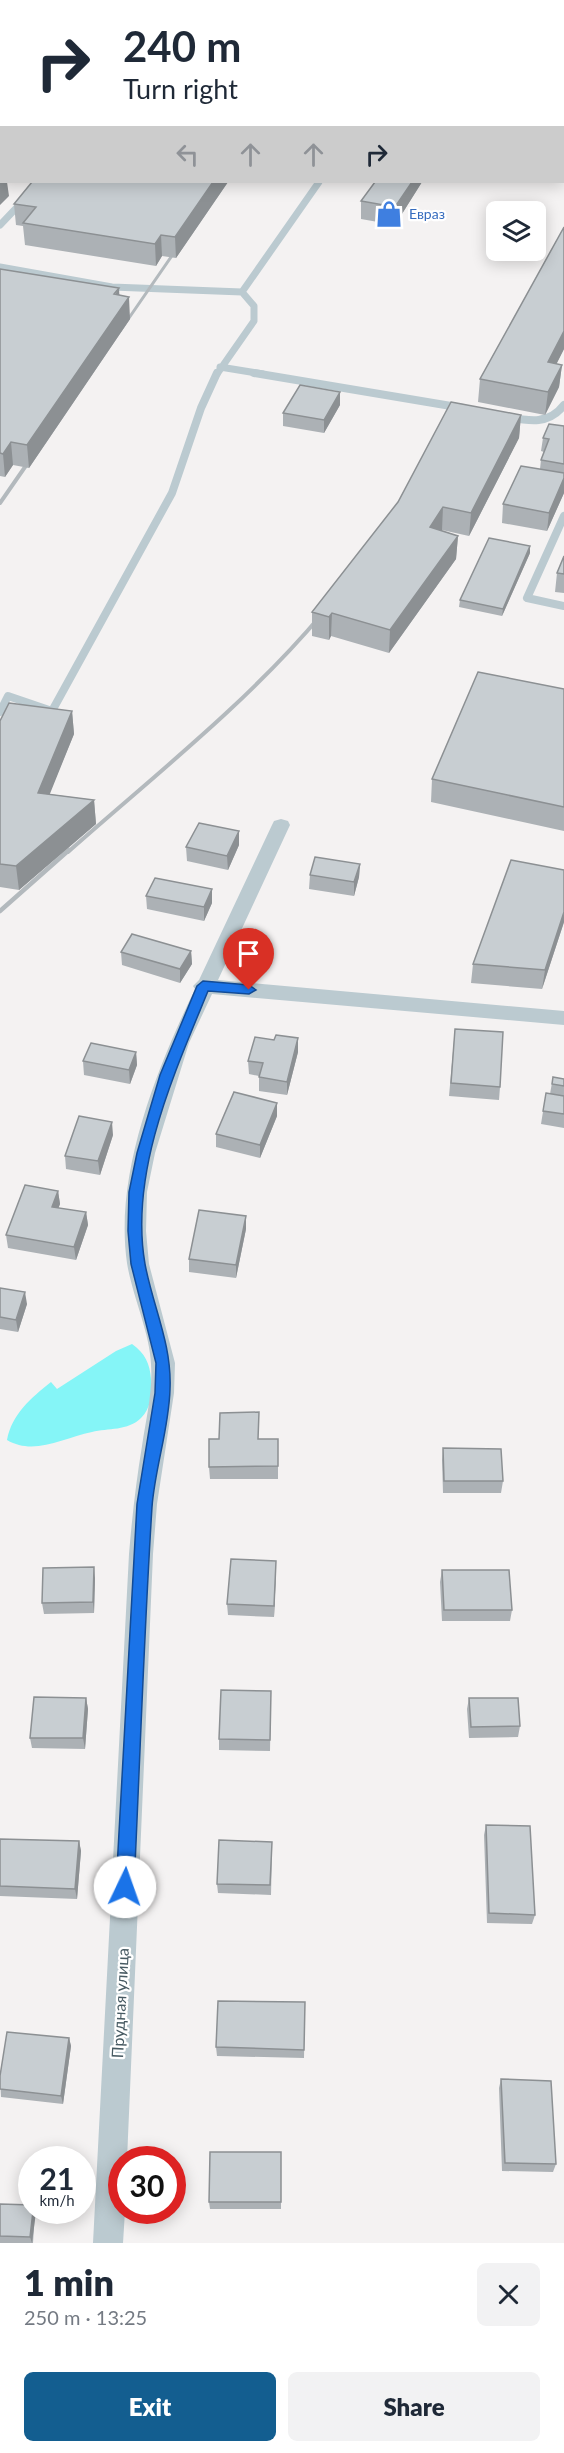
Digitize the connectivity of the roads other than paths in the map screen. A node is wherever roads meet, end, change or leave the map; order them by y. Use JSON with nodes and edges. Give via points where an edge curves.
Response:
{"nodes":[{"id":1,"x":40,"y":183,"type":"edge"},
{"id":2,"x":318,"y":183,"type":"edge"},
{"id":3,"x":0,"y":225,"type":"edge"},
{"id":4,"x":0,"y":267,"type":"edge"},
{"id":5,"x":242,"y":292,"type":"junction"},
{"id":6,"x":220,"y":367,"type":"junction"},
{"id":7,"x":564,"y":405,"type":"edge"},
{"id":8,"x":478,"y":411,"type":"edge"},
{"id":9,"x":501,"y":416,"type":"edge"},
{"id":10,"x":564,"y":516,"type":"edge"},
{"id":11,"x":564,"y":606,"type":"edge"},
{"id":12,"x":0,"y":712,"type":"edge"},
{"id":13,"x":281,"y":825,"type":"dead end"},
{"id":14,"x":203,"y":986,"type":"junction"},
{"id":15,"x":564,"y":1018,"type":"edge"},
{"id":16,"x":108,"y":2243,"type":"edge"}],
"edges":[{"from":1,"to":3,"type":"lane"},
{"from":2,"to":5,"type":"lane"},
{"from":4,"to":5,"type":"lane","via":[[121,288]]},
{"from":5,"to":6,"type":"lane","via":[[254,306],[254,321]]},
{"from":6,"to":8,"type":"lane"},
{"from":6,"to":12,"type":"lane","via":[[194,426],[172,493],[52,711],[8,696]]},
{"from":7,"to":9,"type":"lane","via":[[560,412],[544,420]]},
{"from":10,"to":11,"type":"lane","via":[[527,598]]},
{"from":13,"to":14,"type":"street","name":"Прудная улица"},
{"from":14,"to":15,"type":"street"},
{"from":14,"to":16,"type":"street","name":"Прудная улица","via":[[167,1075],[136,1192],[138,1264],[163,1363],[162,1393],[144,1504]]}]}
